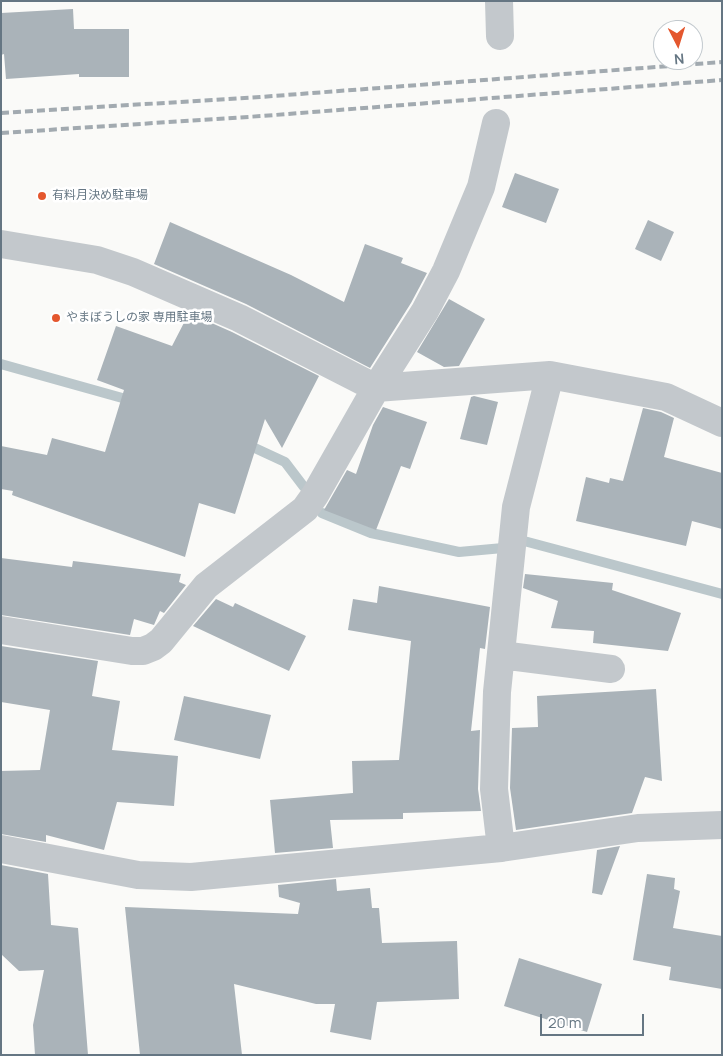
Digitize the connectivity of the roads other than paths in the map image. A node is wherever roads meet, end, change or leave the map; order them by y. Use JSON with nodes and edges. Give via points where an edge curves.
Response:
{"nodes":[{"id":1,"x":500,"y":1,"type":"edge"},
{"id":2,"x":500,"y":36,"type":"dead end"},
{"id":3,"x":496,"y":123,"type":"dead end"},
{"id":4,"x":1,"y":244,"type":"edge"},
{"id":5,"x":550,"y":375,"type":"junction"},
{"id":6,"x":376,"y":388,"type":"junction"},
{"id":7,"x":722,"y":423,"type":"edge"},
{"id":8,"x":1,"y":630,"type":"edge"},
{"id":9,"x":501,"y":655,"type":"junction"},
{"id":10,"x":611,"y":669,"type":"dead end"},
{"id":11,"x":722,"y":825,"type":"edge"},
{"id":12,"x":1,"y":848,"type":"edge"},
{"id":13,"x":501,"y":848,"type":"junction"}],
"edges":[{"from":1,"to":2,"type":"street"},
{"from":3,"to":6,"type":"street","via":[[480,187],[450,262],[425,311]]},
{"from":4,"to":6,"type":"street","via":[[97,260],[133,272],[221,309]]},
{"from":5,"to":6,"type":"street"},
{"from":5,"to":7,"type":"street","via":[[666,397]]},
{"from":5,"to":9,"type":"street","via":[[516,507]]},
{"from":6,"to":8,"type":"street","via":[[305,509],[206,586],[162,641],[153,647],[132,651]]},
{"from":9,"to":10,"type":"street"},
{"from":9,"to":13,"type":"street","via":[[494,788]]},
{"from":11,"to":13,"type":"street","via":[[638,828]]},
{"from":12,"to":13,"type":"street","via":[[138,875],[164,877]]}]}
